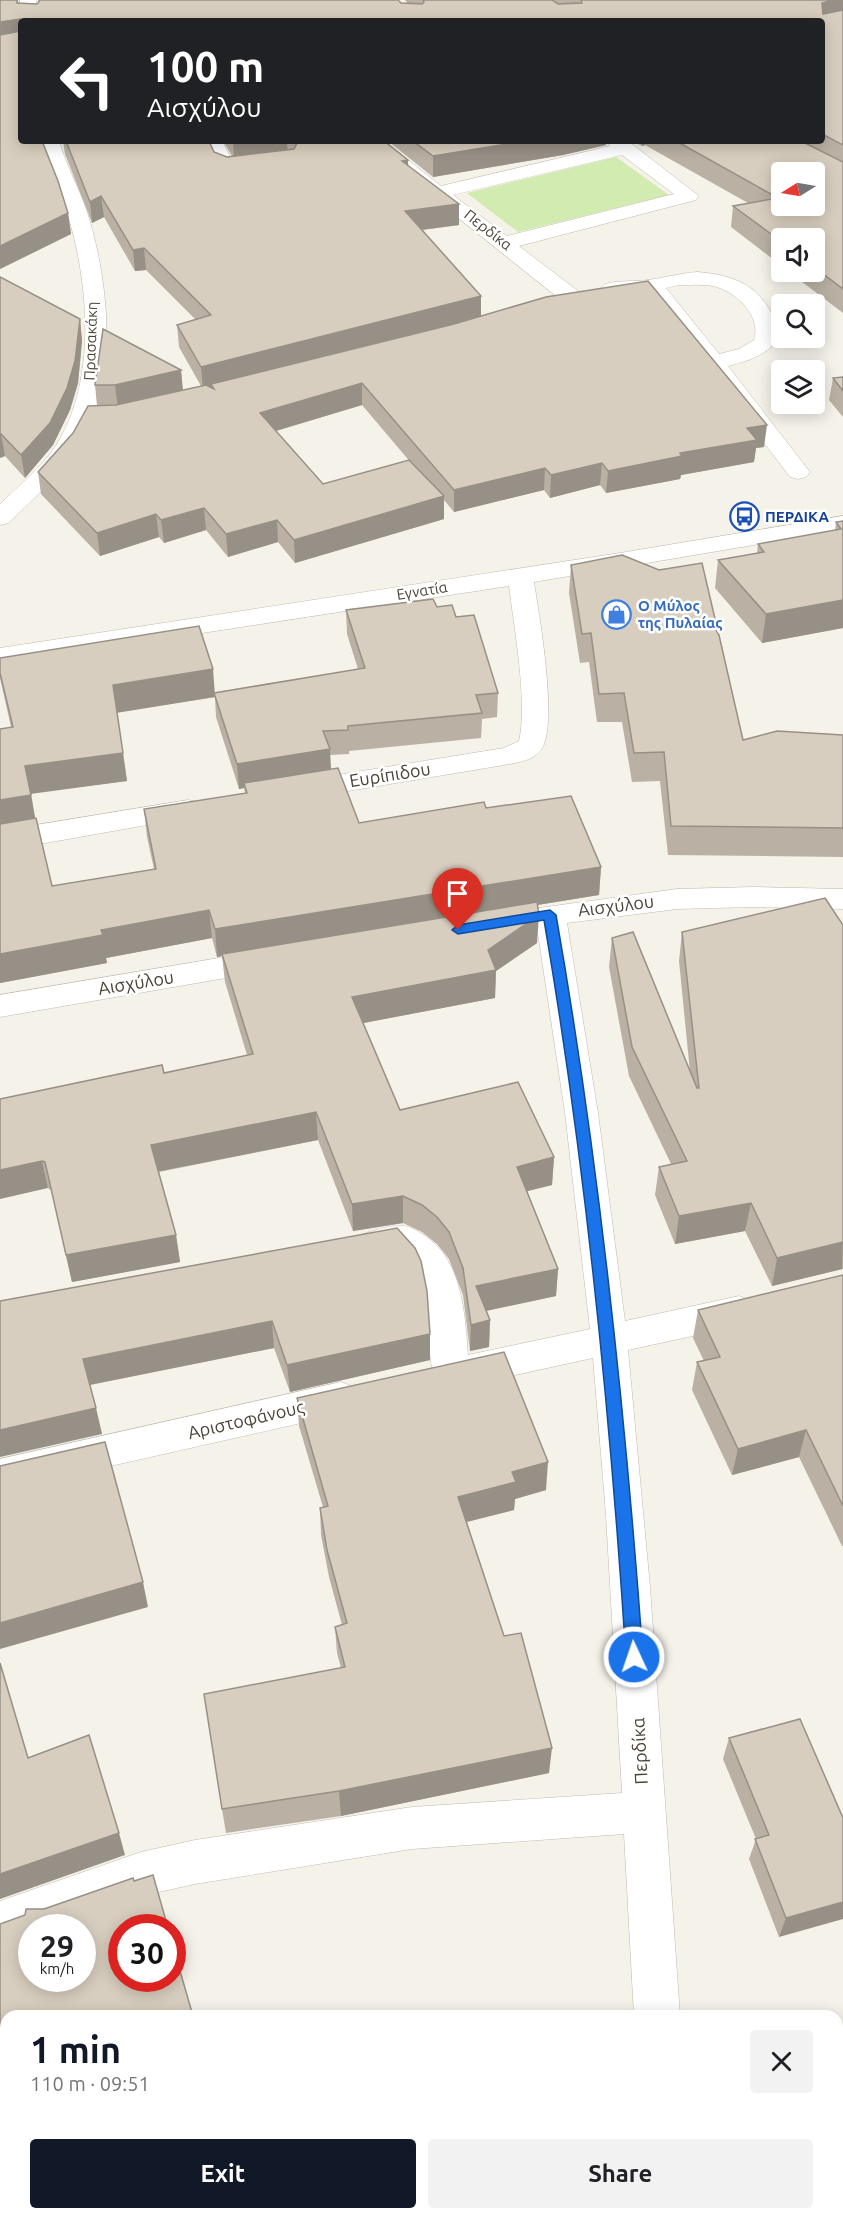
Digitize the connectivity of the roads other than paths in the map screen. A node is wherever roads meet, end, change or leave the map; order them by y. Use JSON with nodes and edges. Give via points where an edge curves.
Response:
{"nodes":[{"id":1,"x":28,"y":0,"type":"edge"},
{"id":2,"x":30,"y":18,"type":"edge"},
{"id":3,"x":214,"y":144,"type":"edge"},
{"id":4,"x":376,"y":144,"type":"edge"},
{"id":5,"x":620,"y":144,"type":"edge"},
{"id":6,"x":57,"y":145,"type":"edge"},
{"id":7,"x":266,"y":166,"type":"edge"},
{"id":8,"x":439,"y":192,"type":"junction"},
{"id":9,"x":505,"y":243,"type":"junction"},
{"id":10,"x":648,"y":287,"type":"junction"},
{"id":11,"x":715,"y":362,"type":"junction"},
{"id":12,"x":82,"y":419,"type":"junction"},
{"id":13,"x":105,"y":420,"type":"edge"},
{"id":14,"x":798,"y":472,"type":"dead end"},
{"id":15,"x":0,"y":518,"type":"edge"},
{"id":16,"x":843,"y":523,"type":"edge"},
{"id":17,"x":521,"y":576,"type":"junction"},
{"id":18,"x":0,"y":656,"type":"edge"},
{"id":19,"x":279,"y":794,"type":"edge"},
{"id":20,"x":209,"y":806,"type":"edge"},
{"id":21,"x":0,"y":841,"type":"edge"},
{"id":22,"x":843,"y":898,"type":"edge"},
{"id":23,"x":550,"y":915,"type":"junction"},
{"id":24,"x":503,"y":922,"type":"edge"},
{"id":25,"x":292,"y":957,"type":"edge"},
{"id":26,"x":0,"y":1006,"type":"edge"},
{"id":27,"x":344,"y":1250,"type":"edge"},
{"id":28,"x":774,"y":1302,"type":"edge"},
{"id":29,"x":609,"y":1338,"type":"junction"},
{"id":30,"x":371,"y":1391,"type":"edge"},
{"id":31,"x":0,"y":1475,"type":"edge"},
{"id":32,"x":643,"y":1812,"type":"junction"},
{"id":33,"x":0,"y":1923,"type":"edge"},
{"id":34,"x":657,"y":2010,"type":"edge"}],
"edges":[{"from":1,"to":2,"type":"street"},
{"from":3,"to":7,"type":"street","via":[[229,170]]},
{"from":4,"to":8,"type":"street","name":"Περδίκα"},
{"from":5,"to":8,"type":"street"},
{"from":5,"to":9,"type":"street","via":[[689,196]]},
{"from":6,"to":12,"type":"street","name":"Πρασακάκη","via":[[89,263],[92,372]]},
{"from":8,"to":9,"type":"street","name":"Περδίκα"},
{"from":9,"to":10,"type":"street","name":"Περδίκα","via":[[564,302],[622,286]]},
{"from":10,"to":11,"type":"street","via":[[660,293]]},
{"from":10,"to":11,"type":"street","via":[[706,279],[735,286],[753,300],[767,328],[763,343],[755,350]]},
{"from":11,"to":14,"type":"street"},
{"from":12,"to":13,"type":"street"},
{"from":12,"to":15,"type":"street","name":"Πρασακάκη","via":[[65,449]]},
{"from":16,"to":17,"type":"street","name":"Εγνατία"},
{"from":17,"to":18,"type":"street","name":"Εγνατία"},
{"from":17,"to":19,"type":"street","name":"Ευρίπιδου","via":[[535,714],[531,746],[494,758]]},
{"from":20,"to":21,"type":"street"},
{"from":22,"to":23,"type":"street","name":"Αισχύλου","via":[[677,899]]},
{"from":23,"to":24,"type":"street","name":"Αισχύλου"},
{"from":23,"to":29,"type":"street","name":"Περδίκα"},
{"from":25,"to":26,"type":"street","name":"Αισχύλου"},
{"from":27,"to":29,"type":"street","via":[[402,1239],[421,1251],[430,1263],[444,1304],[434,1377]]},
{"from":28,"to":29,"type":"street"},
{"from":29,"to":32,"type":"street","name":"Περδίκα","via":[[629,1568]]},
{"from":30,"to":31,"type":"street","name":"Αριστοφάνους"},
{"from":32,"to":33,"type":"street","via":[[412,1828],[195,1862],[141,1874]]},
{"from":32,"to":34,"type":"street","name":"Περδίκα"}]}
